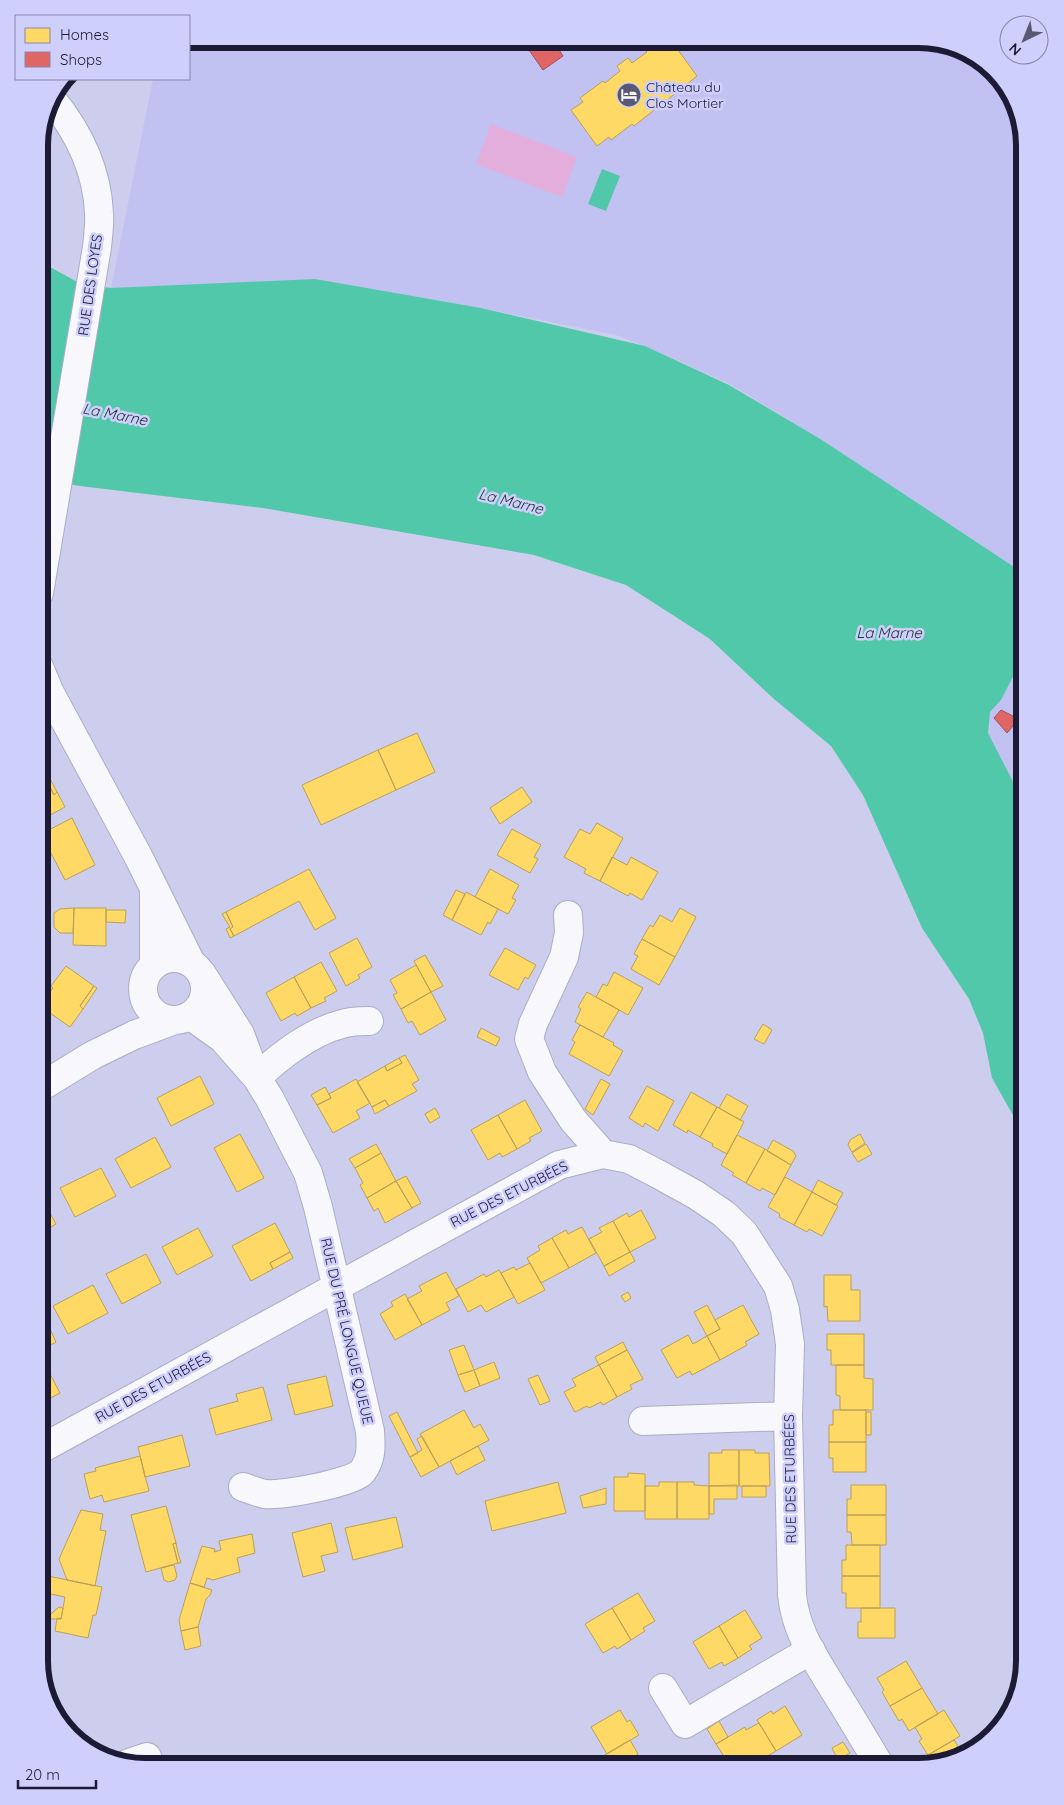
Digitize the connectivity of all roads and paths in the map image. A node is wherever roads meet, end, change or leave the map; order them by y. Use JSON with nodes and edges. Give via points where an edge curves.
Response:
{"nodes":[{"id":1,"x":56,"y":105,"type":"edge"},
{"id":2,"x":48,"y":541,"type":"edge"},
{"id":3,"x":48,"y":688,"type":"edge"},
{"id":4,"x":154,"y":888,"type":"junction"},
{"id":5,"x":568,"y":915,"type":"dead end"},
{"id":6,"x":154,"y":965,"type":"junction"},
{"id":7,"x":196,"y":967,"type":"junction"},
{"id":8,"x":143,"y":996,"type":"junction"},
{"id":9,"x":182,"y":1018,"type":"junction"},
{"id":10,"x":369,"y":1020,"type":"dead end"},
{"id":11,"x":93,"y":1055,"type":"junction"},
{"id":12,"x":48,"y":1078,"type":"edge"},
{"id":13,"x":257,"y":1078,"type":"junction"},
{"id":14,"x":603,"y":1154,"type":"junction"},
{"id":15,"x":336,"y":1286,"type":"junction"},
{"id":16,"x":788,"y":1416,"type":"junction"},
{"id":17,"x":643,"y":1421,"type":"dead end"},
{"id":18,"x":48,"y":1445,"type":"edge"},
{"id":19,"x":243,"y":1487,"type":"dead end"},
{"id":20,"x":811,"y":1650,"type":"junction"},
{"id":21,"x":663,"y":1688,"type":"dead end"},
{"id":22,"x":875,"y":1758,"type":"edge"}],
"edges":[{"from":1,"to":2,"type":"street","name":"RUE DES LOYES","via":[[76,133],[87,156],[99,213],[92,282]]},
{"from":3,"to":4,"type":"street","name":"RUE DU PRÉ LONGUE QUEUE"},
{"from":4,"to":6,"type":"street","name":"RUE DU PRÉ LONGUE QUEUE"},
{"from":4,"to":7,"type":"street","name":"RUE DU PRÉ LONGUE QUEUE"},
{"from":5,"to":14,"type":"street","via":[[569,933],[564,957],[529,1039],[542,1072],[573,1120]]},
{"from":6,"to":7,"type":"street","via":[[168,958],[178,958]]},
{"from":6,"to":8,"type":"street","via":[[143,981]]},
{"from":7,"to":9,"type":"street","via":[[206,985],[205,996],[202,1004]]},
{"from":7,"to":13,"type":"street","name":"RUE DU PRÉ LONGUE QUEUE","via":[[240,1034]]},
{"from":8,"to":9,"type":"street","via":[[152,1012],[161,1018]]},
{"from":8,"to":11,"type":"street","via":[[127,1020]]},
{"from":9,"to":11,"type":"street","via":[[134,1035]]},
{"from":9,"to":13,"type":"street","name":"RUE DU PRÉ LONGUE QUEUE","via":[[223,1040]]},
{"from":10,"to":13,"type":"street","via":[[343,1023],[321,1031],[276,1060]]},
{"from":11,"to":12,"type":"street"},
{"from":13,"to":15,"type":"street","name":"RUE DU PRÉ LONGUE QUEUE","via":[[308,1173]]},
{"from":14,"to":15,"type":"street","name":"RUE DES ETURBÉES","via":[[559,1165]]},
{"from":14,"to":16,"type":"street","name":"RUE DES ETURBÉES","via":[[628,1159],[696,1195],[744,1233],[778,1286],[785,1310],[790,1344]]},
{"from":15,"to":18,"type":"street","name":"RUE DES ETURBÉES"},
{"from":15,"to":19,"type":"street","name":"RUE DU PRÉ LONGUE QUEUE","via":[[370,1431],[369,1460],[361,1473],[348,1481],[280,1494],[264,1494]]},
{"from":16,"to":17,"type":"street"},
{"from":16,"to":20,"type":"street","name":"RUE DES ETURBÉES","via":[[792,1595],[797,1622]]},
{"from":20,"to":21,"type":"street","via":[[685,1724]]},
{"from":20,"to":22,"type":"street","name":"RUE DES ETURBÉES"}]}
